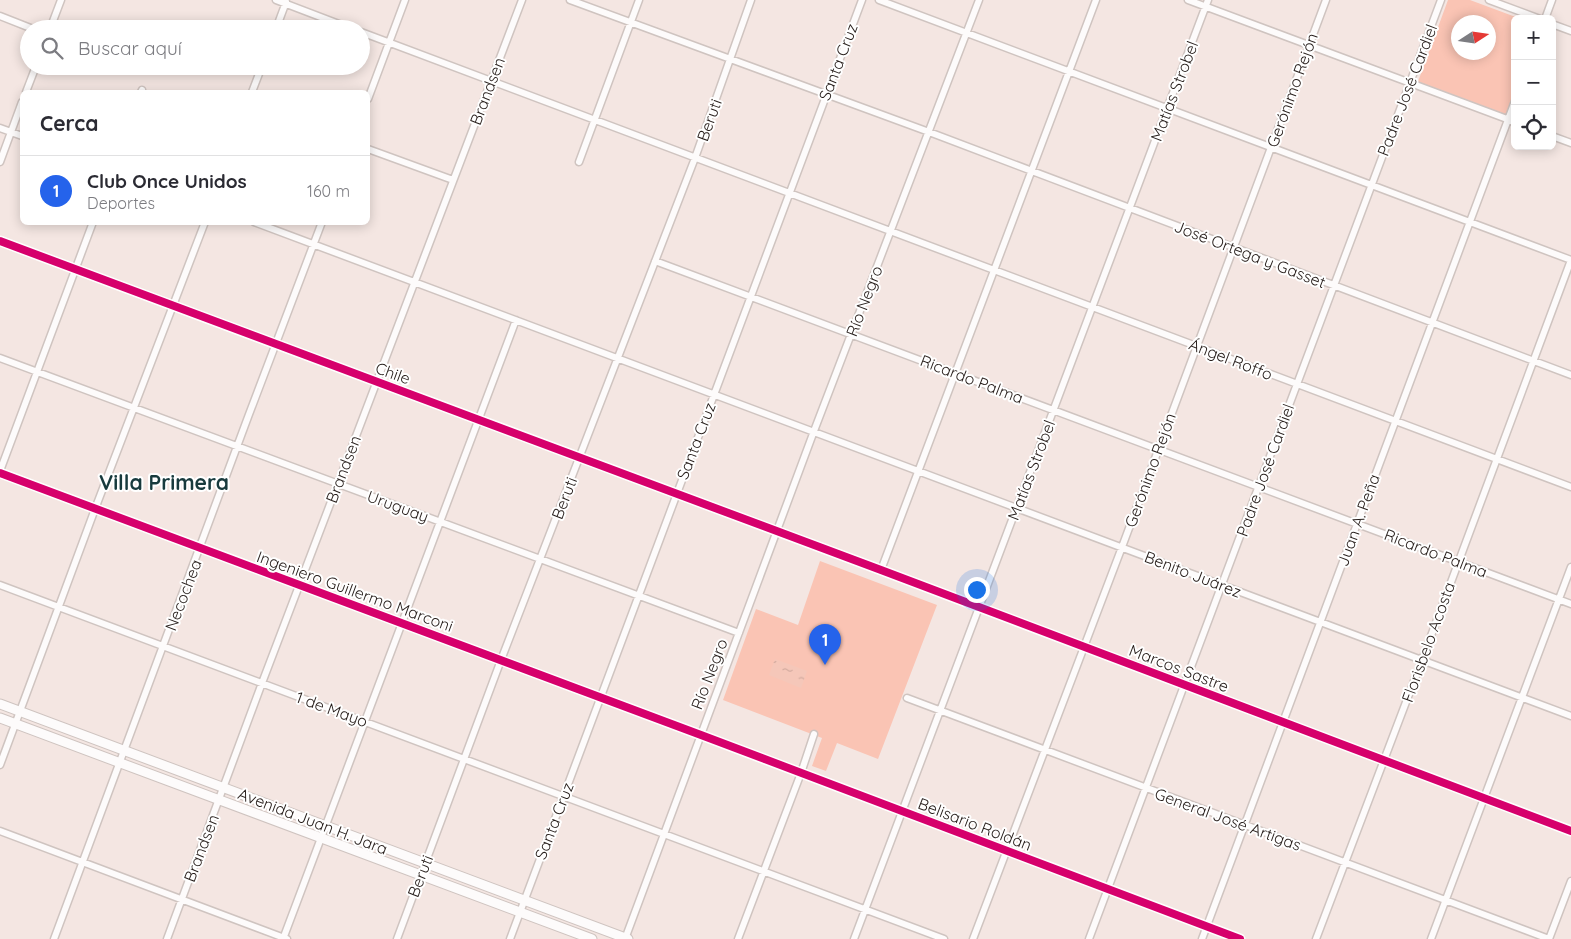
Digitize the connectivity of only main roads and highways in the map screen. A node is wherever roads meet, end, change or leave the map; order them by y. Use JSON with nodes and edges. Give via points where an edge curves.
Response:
{"nodes":[{"id":1,"x":0,"y":704,"type":"edge"},
{"id":2,"x":0,"y":718,"type":"edge"},
{"id":3,"x":592,"y":939,"type":"edge"},
{"id":4,"x":626,"y":939,"type":"edge"}],
"edges":[{"from":1,"to":4,"type":"main road","name":"Avenida Juan H. Jara"},
{"from":2,"to":3,"type":"main road","name":"Avenida Juan H. Jara"}]}
